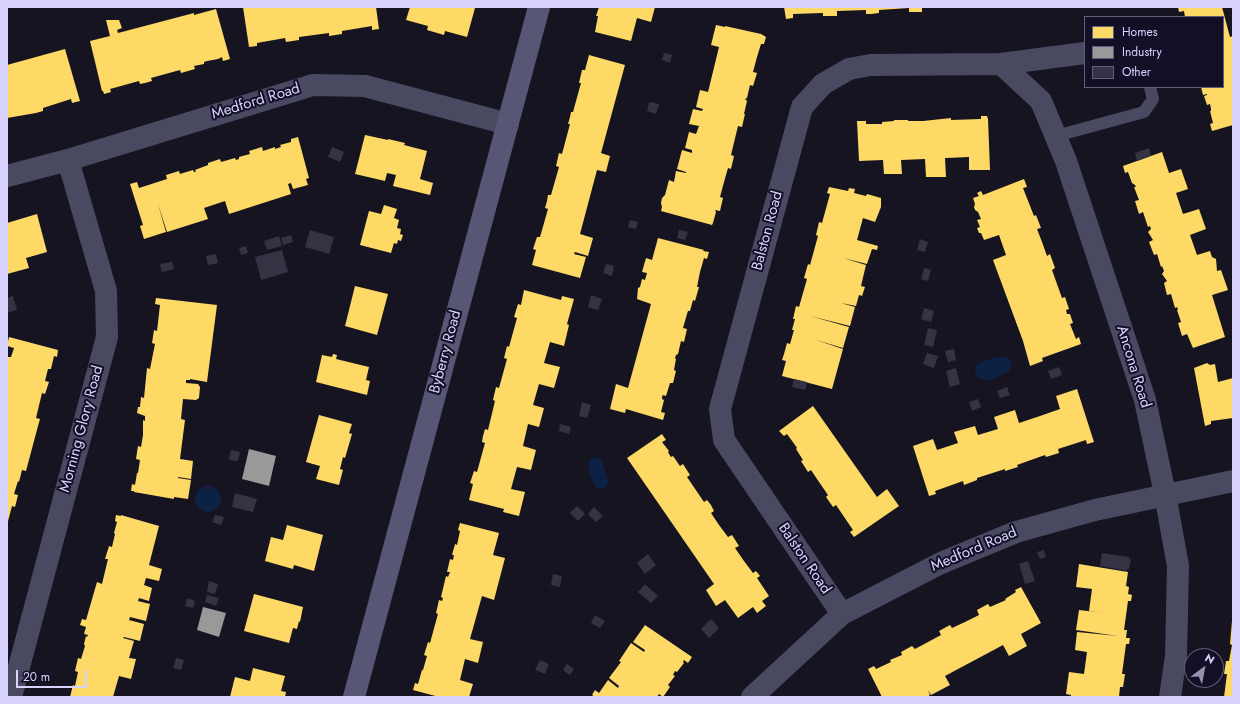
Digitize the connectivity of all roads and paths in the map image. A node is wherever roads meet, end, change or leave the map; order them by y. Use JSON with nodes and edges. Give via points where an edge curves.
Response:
{"nodes":[{"id":1,"x":539,"y":7,"type":"edge"},
{"id":2,"x":1084,"y":52,"type":"edge"},
{"id":3,"x":1001,"y":64,"type":"junction"},
{"id":4,"x":1150,"y":88,"type":"edge"},
{"id":5,"x":508,"y":124,"type":"junction"},
{"id":6,"x":1056,"y":136,"type":"junction"},
{"id":7,"x":68,"y":160,"type":"junction"},
{"id":8,"x":7,"y":176,"type":"edge"},
{"id":9,"x":1233,"y":481,"type":"edge"},
{"id":10,"x":1165,"y":494,"type":"junction"},
{"id":11,"x":842,"y":614,"type":"junction"},
{"id":12,"x":11,"y":697,"type":"edge"},
{"id":13,"x":354,"y":697,"type":"edge"},
{"id":14,"x":752,"y":697,"type":"edge"},
{"id":15,"x":1170,"y":697,"type":"edge"}],
"edges":[{"from":1,"to":5,"type":"street","name":"Byberry Road"},
{"from":2,"to":3,"type":"street","name":"Balston Road"},
{"from":3,"to":6,"type":"street","name":"Ancona Road","via":[[1041,101]]},
{"from":3,"to":11,"type":"street","name":"Balston Road","via":[[870,65],[849,69],[823,84],[802,107],[720,409],[724,440]]},
{"from":4,"to":6,"type":"lane","via":[[1153,99],[1144,112]]},
{"from":5,"to":7,"type":"street","name":"Medford Road","via":[[365,86],[313,85]]},
{"from":5,"to":13,"type":"street","name":"Byberry Road"},
{"from":6,"to":10,"type":"street","name":"Ancona Road","via":[[1145,400]]},
{"from":7,"to":8,"type":"street","name":"Medford Road"},
{"from":7,"to":12,"type":"street","name":"Morning Glory Road","via":[[106,291],[107,337]]},
{"from":9,"to":10,"type":"street","name":"Medford Road"},
{"from":10,"to":11,"type":"street","name":"Medford Road","via":[[1016,532],[941,563]]},
{"from":10,"to":15,"type":"street","name":"Ancona Road","via":[[1178,566],[1176,656]]},
{"from":11,"to":14,"type":"street","name":"Medford Road"}]}
